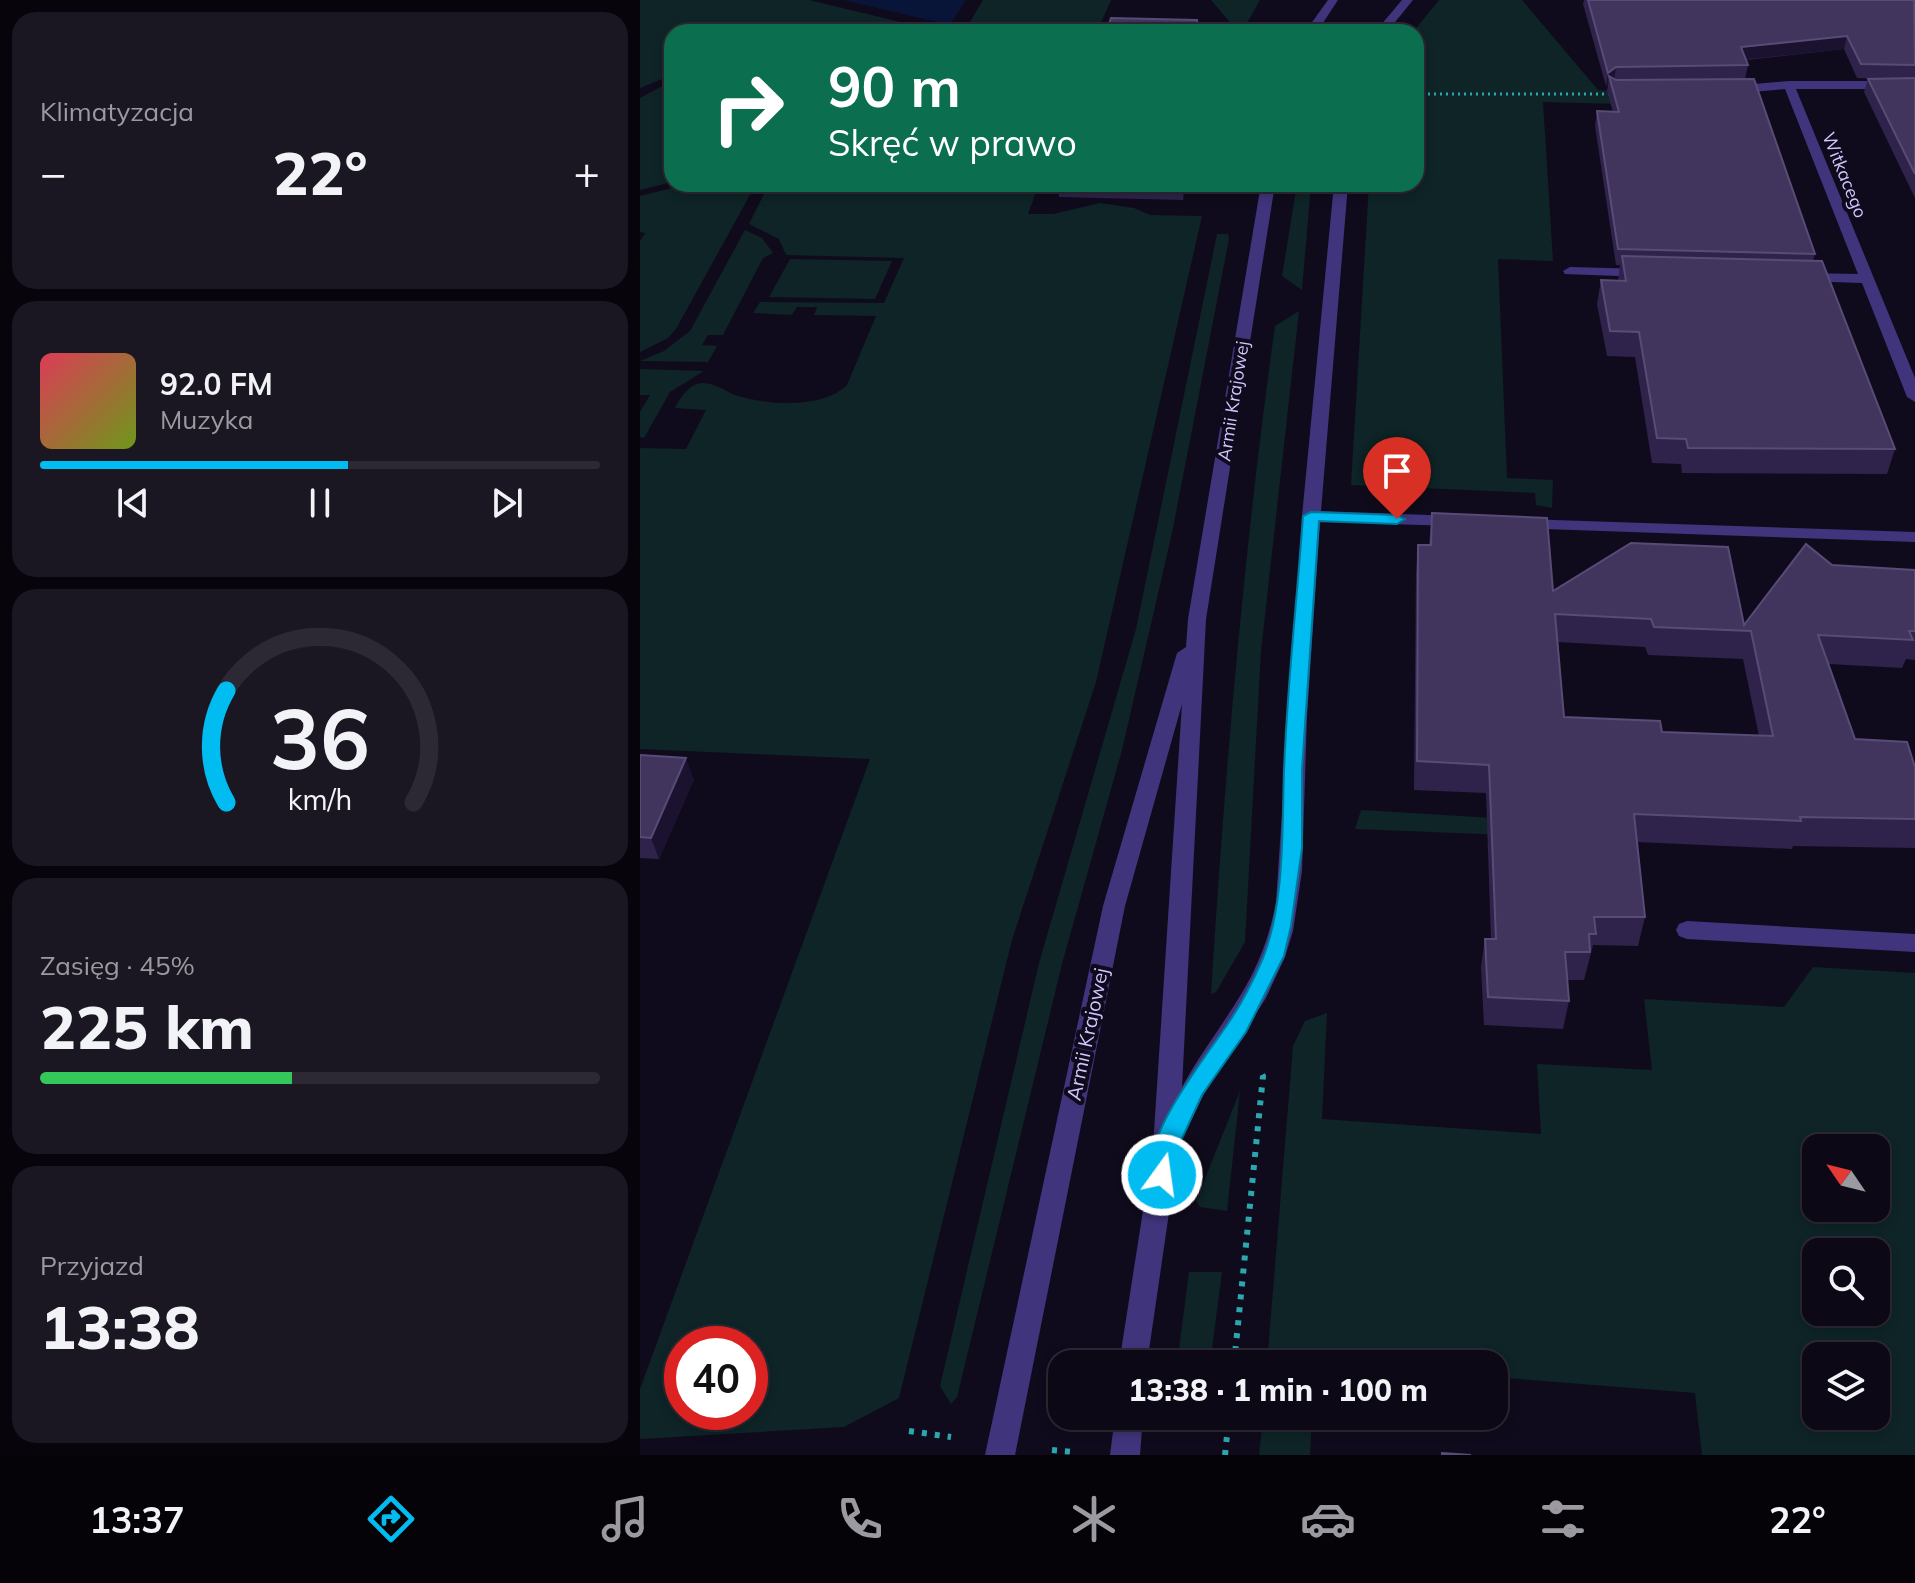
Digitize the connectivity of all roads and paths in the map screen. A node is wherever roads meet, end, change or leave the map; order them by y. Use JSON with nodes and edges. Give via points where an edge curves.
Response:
{"nodes":[{"id":1,"x":1333,"y":0,"type":"edge"},
{"id":2,"x":1408,"y":0,"type":"edge"},
{"id":3,"x":1316,"y":24,"type":"edge"},
{"id":4,"x":1388,"y":24,"type":"edge"},
{"id":5,"x":1789,"y":85,"type":"junction"},
{"id":6,"x":1915,"y":85,"type":"edge"},
{"id":7,"x":1721,"y":90,"type":"edge"},
{"id":8,"x":1615,"y":93,"type":"edge"},
{"id":9,"x":1424,"y":94,"type":"edge"},
{"id":10,"x":1267,"y":192,"type":"edge"},
{"id":11,"x":1340,"y":192,"type":"edge"},
{"id":12,"x":1570,"y":271,"type":"dead end"},
{"id":13,"x":1664,"y":274,"type":"edge"},
{"id":14,"x":1789,"y":277,"type":"edge"},
{"id":15,"x":1868,"y":279,"type":"junction"},
{"id":16,"x":1915,"y":397,"type":"edge"},
{"id":17,"x":1311,"y":516,"type":"junction"},
{"id":18,"x":1474,"y":522,"type":"edge"},
{"id":19,"x":1505,"y":523,"type":"edge"},
{"id":20,"x":1915,"y":537,"type":"edge"},
{"id":21,"x":1197,"y":619,"type":"junction"},
{"id":22,"x":1687,"y":930,"type":"dead end"},
{"id":23,"x":1915,"y":943,"type":"edge"},
{"id":24,"x":1263,"y":1076,"type":"dead end"},
{"id":25,"x":1166,"y":1147,"type":"junction"},
{"id":26,"x":1135,"y":1350,"type":"edge"},
{"id":27,"x":1235,"y":1350,"type":"edge"},
{"id":28,"x":1128,"y":1430,"type":"edge"},
{"id":29,"x":1228,"y":1430,"type":"edge"},
{"id":30,"x":1000,"y":1455,"type":"edge"},
{"id":31,"x":1125,"y":1455,"type":"edge"},
{"id":32,"x":1225,"y":1455,"type":"edge"}],
"edges":[{"from":1,"to":3,"type":"street"},
{"from":2,"to":4,"type":"street"},
{"from":5,"to":6,"type":"street"},
{"from":5,"to":7,"type":"street"},
{"from":5,"to":15,"type":"street","name":"Witkacego"},
{"from":8,"to":9,"type":"path"},
{"from":10,"to":21,"type":"street","name":"Armii Krajowej"},
{"from":11,"to":17,"type":"street"},
{"from":12,"to":13,"type":"street"},
{"from":14,"to":15,"type":"street"},
{"from":15,"to":16,"type":"street","name":"Witkacego"},
{"from":17,"to":18,"type":"street"},
{"from":17,"to":25,"type":"street","via":[[1293,769],[1293,848],[1281,926],[1274,956],[1238,1026],[1194,1089]]},
{"from":19,"to":20,"type":"street"},
{"from":21,"to":25,"type":"street","name":"Armii Krajowej"},
{"from":21,"to":30,"type":"street","name":"Armii Krajowej","via":[[1114,906]]},
{"from":22,"to":23,"type":"street"},
{"from":24,"to":27,"type":"path"},
{"from":25,"to":26,"type":"street","name":"Armii Krajowej"},
{"from":28,"to":31,"type":"street"},
{"from":29,"to":32,"type":"path"}]}
